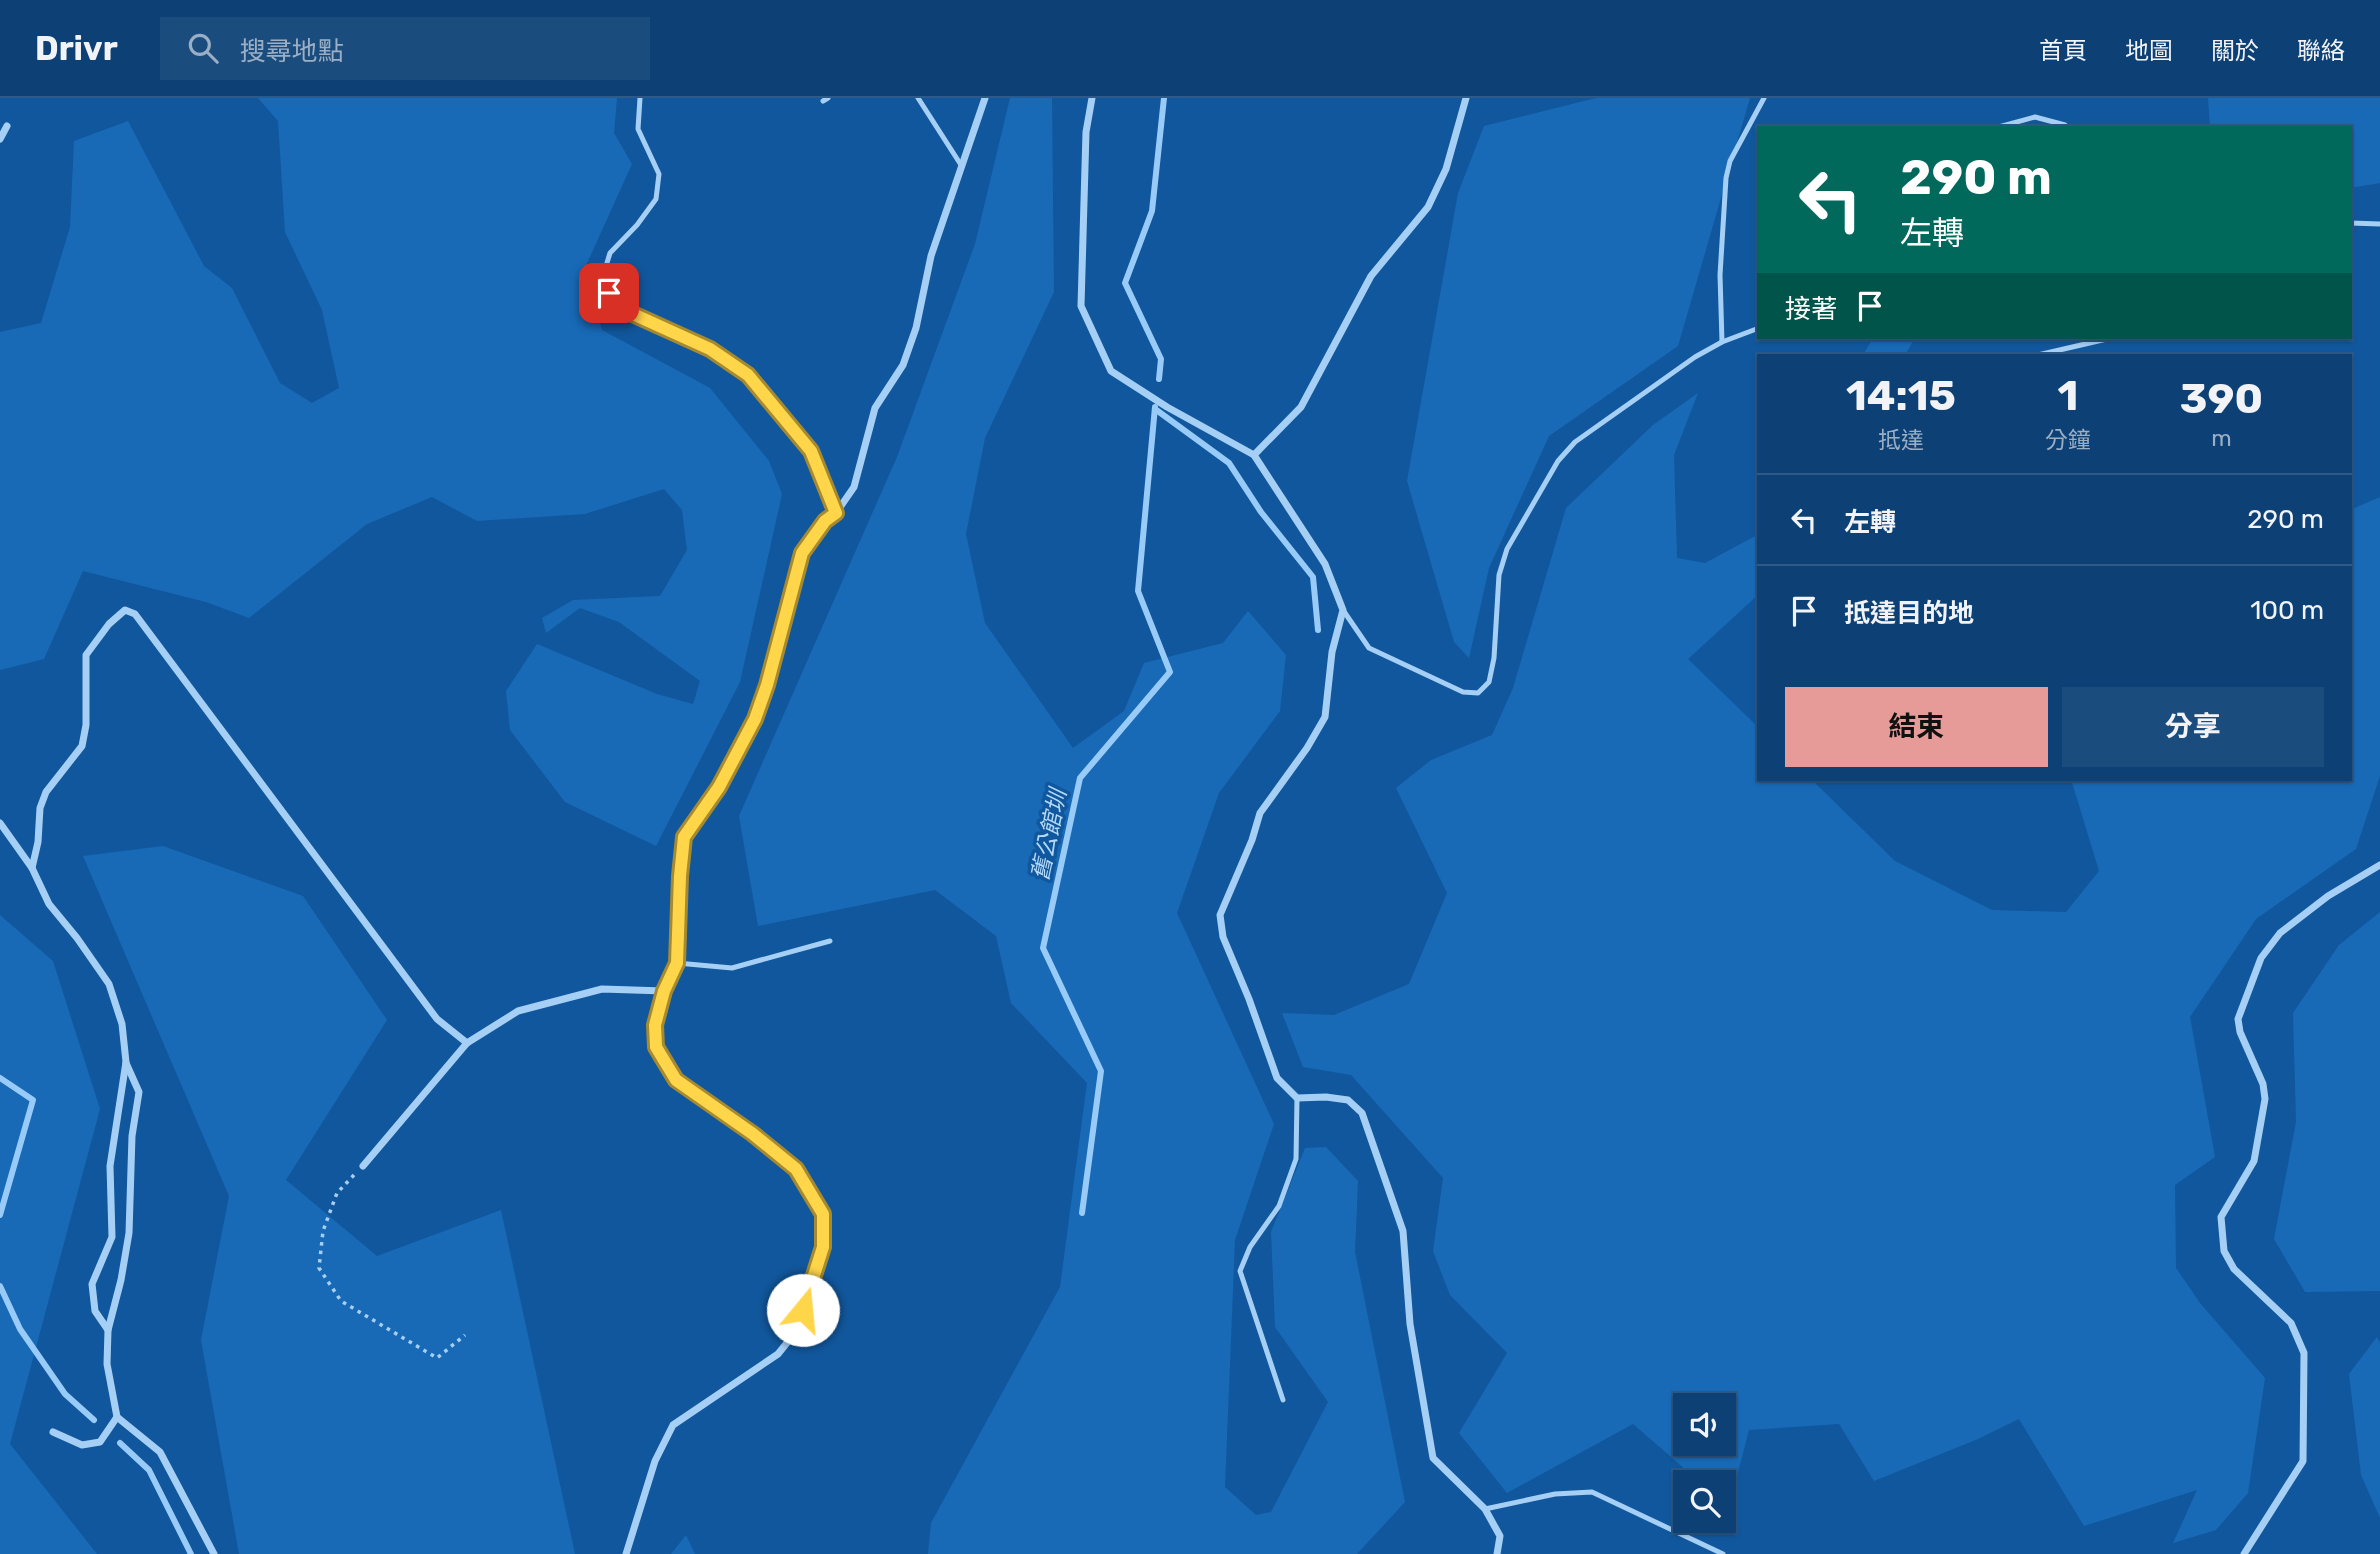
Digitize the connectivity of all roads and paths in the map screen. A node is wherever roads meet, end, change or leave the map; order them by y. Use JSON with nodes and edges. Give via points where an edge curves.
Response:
{"nodes":[{"id":1,"x":640,"y":98,"type":"edge"},
{"id":2,"x":918,"y":98,"type":"edge"},
{"id":3,"x":985,"y":98,"type":"edge"},
{"id":4,"x":1092,"y":98,"type":"edge"},
{"id":5,"x":1466,"y":98,"type":"edge"},
{"id":6,"x":1763,"y":98,"type":"edge"},
{"id":7,"x":7,"y":126,"type":"dead end"},
{"id":8,"x":2002,"y":126,"type":"edge"},
{"id":9,"x":2066,"y":126,"type":"edge"},
{"id":10,"x":0,"y":139,"type":"edge"},
{"id":11,"x":961,"y":164,"type":"junction"},
{"id":12,"x":2352,"y":223,"type":"edge"},
{"id":13,"x":2380,"y":223,"type":"edge"},
{"id":14,"x":1757,"y":329,"type":"edge"},
{"id":15,"x":2102,"y":340,"type":"edge"},
{"id":16,"x":1722,"y":342,"type":"junction"},
{"id":17,"x":2042,"y":354,"type":"edge"},
{"id":18,"x":1254,"y":456,"type":"junction"},
{"id":19,"x":836,"y":513,"type":"junction"},
{"id":20,"x":1343,"y":610,"type":"junction"},
{"id":21,"x":0,"y":823,"type":"edge"},
{"id":22,"x":2380,"y":865,"type":"edge"},
{"id":23,"x":32,"y":868,"type":"junction"},
{"id":24,"x":830,"y":941,"type":"dead end"},
{"id":25,"x":677,"y":963,"type":"junction"},
{"id":26,"x":664,"y":991,"type":"junction"},
{"id":27,"x":467,"y":1043,"type":"junction"},
{"id":28,"x":126,"y":1062,"type":"junction"},
{"id":29,"x":1297,"y":1098,"type":"junction"},
{"id":30,"x":363,"y":1166,"type":"joint"},
{"id":31,"x":108,"y":1330,"type":"junction"},
{"id":32,"x":466,"y":1335,"type":"dead end"},
{"id":33,"x":1283,"y":1399,"type":"dead end"},
{"id":34,"x":117,"y":1417,"type":"junction"},
{"id":35,"x":53,"y":1432,"type":"dead end"},
{"id":36,"x":1485,"y":1509,"type":"junction"},
{"id":37,"x":214,"y":1554,"type":"edge"},
{"id":38,"x":626,"y":1554,"type":"edge"},
{"id":39,"x":1497,"y":1554,"type":"edge"},
{"id":40,"x":1723,"y":1554,"type":"edge"},
{"id":41,"x":2244,"y":1554,"type":"edge"}],
"edges":[{"from":1,"to":19,"type":"lane","via":[[638,129],[659,174],[656,200],[610,253],[603,276],[609,293],[624,310],[710,349],[748,375],[811,451]]},
{"from":2,"to":11,"type":"lane"},
{"from":3,"to":11,"type":"street"},
{"from":4,"to":18,"type":"street","via":[[1086,132],[1081,306],[1111,371]]},
{"from":5,"to":18,"type":"street","via":[[1446,169],[1428,207],[1371,276],[1301,407]]},
{"from":6,"to":16,"type":"lane","via":[[1730,161],[1726,178],[1720,275]]},
{"from":7,"to":10,"type":"street"},
{"from":8,"to":9,"type":"lane","via":[[2035,117]]},
{"from":11,"to":19,"type":"street","via":[[903,365],[875,408],[854,487]]},
{"from":12,"to":13,"type":"lane"},
{"from":14,"to":16,"type":"lane"},
{"from":15,"to":17,"type":"lane"},
{"from":16,"to":20,"type":"lane","via":[[1576,442],[1558,461],[1507,549],[1499,575],[1494,658],[1489,682],[1478,693],[1463,692],[1369,649]]},
{"from":18,"to":20,"type":"street","via":[[1325,564]]},
{"from":19,"to":25,"type":"street","via":[[802,553],[755,719],[719,787],[684,837]]},
{"from":20,"to":29,"type":"street","via":[[1332,652],[1325,717],[1260,813],[1220,915],[1223,937],[1277,1078]]},
{"from":21,"to":23,"type":"street"},
{"from":22,"to":41,"type":"street","via":[[2328,896],[2280,933],[2261,958],[2238,1019],[2263,1084],[2264,1099],[2254,1161],[2221,1217],[2224,1251],[2234,1269],[2291,1322],[2304,1353],[2303,1461]]},
{"from":23,"to":27,"type":"street","via":[[46,792],[82,746],[86,654],[125,610],[135,614],[437,1019]]},
{"from":23,"to":28,"type":"street","via":[[49,904],[109,984]]},
{"from":24,"to":25,"type":"lane","via":[[732,968]]},
{"from":25,"to":26,"type":"street"},
{"from":26,"to":27,"type":"street","via":[[602,989],[518,1011]]},
{"from":26,"to":38,"type":"street","via":[[655,1025],[656,1047],[676,1080],[796,1169],[823,1214],[823,1247],[798,1329],[778,1354],[673,1425],[655,1461]]},
{"from":27,"to":30,"type":"street"},
{"from":28,"to":31,"type":"street","via":[[139,1092],[132,1136],[129,1233]]},
{"from":28,"to":31,"type":"street","via":[[110,1166],[112,1237],[92,1284],[95,1311]]},
{"from":29,"to":33,"type":"lane","via":[[1296,1159],[1279,1206],[1250,1247],[1240,1272]]},
{"from":29,"to":36,"type":"street","via":[[1348,1100],[1362,1113],[1403,1231],[1410,1324],[1433,1458]]},
{"from":30,"to":32,"type":"path","via":[[337,1193],[323,1231],[319,1268],[341,1301],[437,1357]]},
{"from":31,"to":34,"type":"street","via":[[107,1364]]},
{"from":34,"to":35,"type":"street","via":[[100,1442],[82,1445]]},
{"from":34,"to":37,"type":"street","via":[[160,1452]]},
{"from":36,"to":39,"type":"street","via":[[1500,1536]]},
{"from":36,"to":40,"type":"lane","via":[[1555,1494],[1592,1492]]}]}
